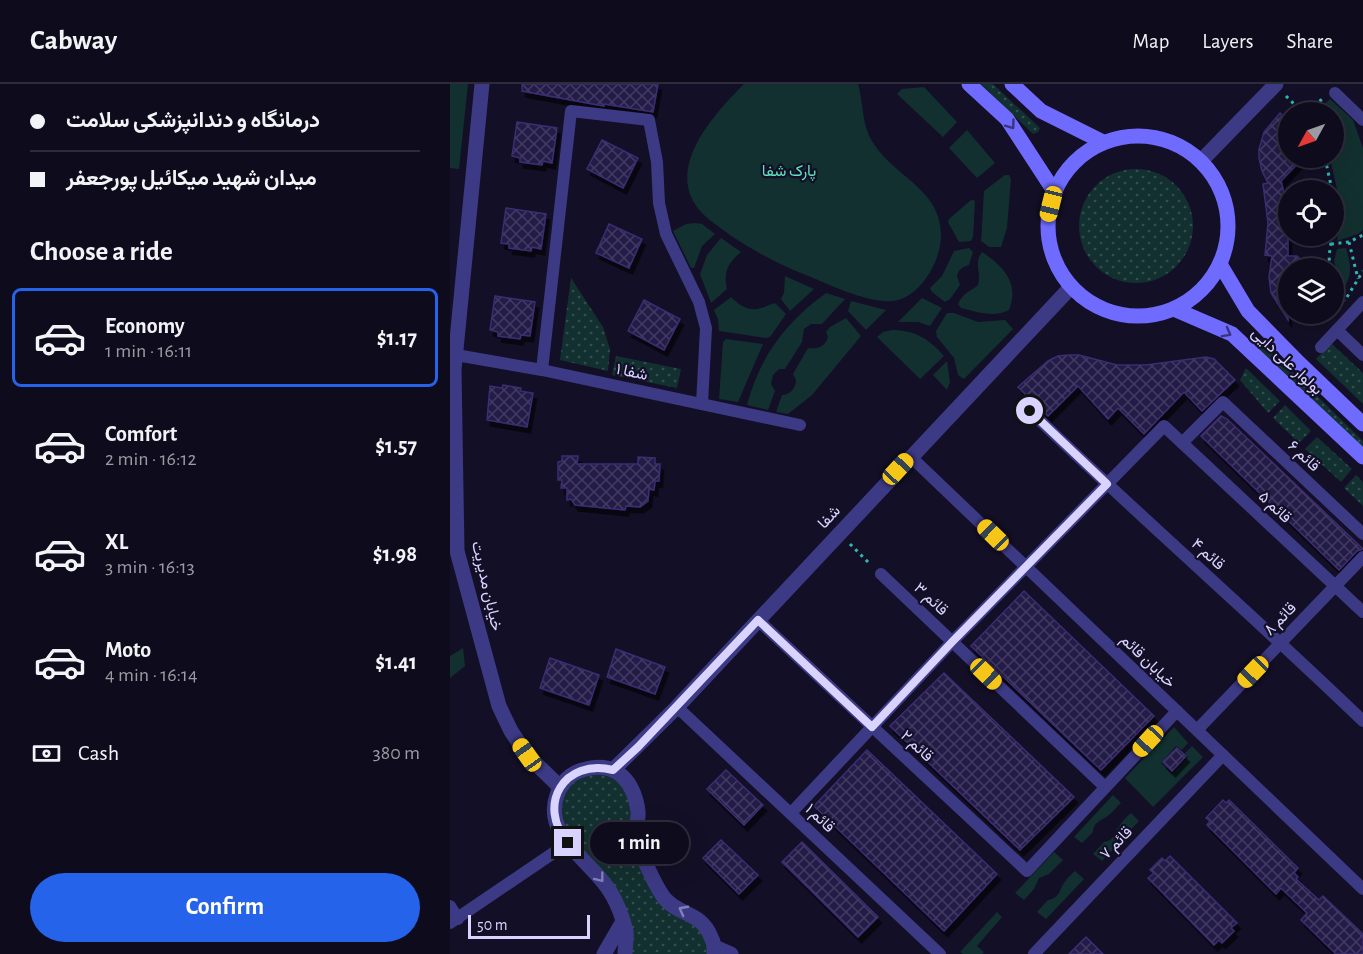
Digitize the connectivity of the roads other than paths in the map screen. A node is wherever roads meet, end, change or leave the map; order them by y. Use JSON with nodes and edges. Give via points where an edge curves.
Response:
{"nodes":[{"id":1,"x":482,"y":84,"type":"edge"},
{"id":2,"x":969,"y":84,"type":"edge"},
{"id":3,"x":1012,"y":84,"type":"edge"},
{"id":4,"x":1276,"y":84,"type":"edge"},
{"id":5,"x":1331,"y":94,"type":"road end"},
{"id":6,"x":1363,"y":120,"type":"edge"},
{"id":7,"x":1103,"y":142,"type":"junction"},
{"id":8,"x":1201,"y":161,"type":"junction"},
{"id":9,"x":1054,"y":191,"type":"junction"},
{"id":10,"x":1220,"y":264,"type":"junction"},
{"id":11,"x":1071,"y":287,"type":"junction"},
{"id":12,"x":1359,"y":306,"type":"edge"},
{"id":13,"x":1174,"y":309,"type":"junction"},
{"id":14,"x":1337,"y":330,"type":"junction"},
{"id":15,"x":1321,"y":347,"type":"dead end"},
{"id":16,"x":1363,"y":355,"type":"edge"},
{"id":17,"x":542,"y":370,"type":"junction"},
{"id":18,"x":453,"y":372,"type":"edge"},
{"id":19,"x":702,"y":404,"type":"junction"},
{"id":20,"x":1030,"y":411,"type":"dead end"},
{"id":21,"x":1363,"y":424,"type":"edge"},
{"id":22,"x":800,"y":425,"type":"dead end"},
{"id":23,"x":1182,"y":443,"type":"junction"},
{"id":24,"x":910,"y":456,"type":"junction"},
{"id":25,"x":1363,"y":457,"type":"edge"},
{"id":26,"x":1107,"y":484,"type":"junction"},
{"id":27,"x":1363,"y":534,"type":"edge"},
{"id":28,"x":1363,"y":557,"type":"edge"},
{"id":29,"x":1026,"y":567,"type":"junction"},
{"id":30,"x":881,"y":574,"type":"road end"},
{"id":31,"x":1335,"y":586,"type":"junction"},
{"id":32,"x":1363,"y":612,"type":"edge"},
{"id":33,"x":758,"y":620,"type":"junction"},
{"id":34,"x":952,"y":642,"type":"junction"},
{"id":35,"x":1281,"y":643,"type":"junction"},
{"id":36,"x":677,"y":707,"type":"junction"},
{"id":37,"x":1177,"y":711,"type":"junction"},
{"id":38,"x":1363,"y":721,"type":"edge"},
{"id":39,"x":872,"y":727,"type":"junction"},
{"id":40,"x":1197,"y":730,"type":"junction"},
{"id":41,"x":1223,"y":755,"type":"junction"},
{"id":42,"x":613,"y":770,"type":"junction"},
{"id":43,"x":560,"y":787,"type":"junction"},
{"id":44,"x":1105,"y":787,"type":"junction"},
{"id":45,"x":791,"y":813,"type":"junction"},
{"id":46,"x":568,"y":843,"type":"junction"},
{"id":47,"x":1363,"y":889,"type":"edge"},
{"id":48,"x":450,"y":906,"type":"edge"},
{"id":49,"x":454,"y":921,"type":"edge"},
{"id":50,"x":622,"y":923,"type":"junction"},
{"id":51,"x":715,"y":951,"type":"edge"},
{"id":52,"x":604,"y":954,"type":"edge"},
{"id":53,"x":625,"y":954,"type":"edge"},
{"id":54,"x":731,"y":954,"type":"edge"},
{"id":55,"x":940,"y":954,"type":"edge"},
{"id":56,"x":1034,"y":954,"type":"edge"}],
"edges":[{"from":1,"to":18,"type":"street","name":"خیابان مدیریت"},
{"from":2,"to":9,"type":"main road","one_way":true,"via":[[1007,119]]},
{"from":3,"to":7,"type":"main road","via":[[1041,111]]},
{"from":4,"to":8,"type":"street"},
{"from":5,"to":6,"type":"street"},
{"from":7,"to":8,"type":"main road","via":[[1123,136],[1165,139]]},
{"from":7,"to":9,"type":"main road","via":[[1082,154]]},
{"from":8,"to":10,"type":"main road","via":[[1218,183],[1227,209],[1228,237]]},
{"from":9,"to":11,"type":"main road","via":[[1048,216],[1049,241],[1057,266]]},
{"from":10,"to":13,"type":"main road","via":[[1193,298]]},
{"from":10,"to":21,"type":"main road","name":"بولوار علی دایی","via":[[1248,311]]},
{"from":11,"to":13,"type":"main road","via":[[1101,309],[1119,314],[1138,316]]},
{"from":11,"to":24,"type":"street","name":"شفا"},
{"from":12,"to":14,"type":"street"},
{"from":13,"to":25,"type":"main road","name":"بولوار علی دایی","one_way":true,"via":[[1232,334]]},
{"from":14,"to":15,"type":"street"},
{"from":14,"to":16,"type":"street"},
{"from":17,"to":18,"type":"street","name":"شفا ۱"},
{"from":17,"to":19,"type":"street","name":"شفا ۱"},
{"from":17,"to":19,"type":"street","via":[[571,111],[649,120],[666,234],[699,302],[706,328]]},
{"from":18,"to":43,"type":"street","name":"خیابان مدیریت","via":[[457,551],[499,706],[527,755]]},
{"from":19,"to":22,"type":"street","name":"شفا ۱"},
{"from":20,"to":26,"type":"street","name":"قائم ۴"},
{"from":23,"to":26,"type":"street","name":"قائم ۵","via":[[1164,426]]},
{"from":23,"to":27,"type":"street","name":"قائم ۶","via":[[1223,402]]},
{"from":23,"to":31,"type":"street","name":"قائم ۵"},
{"from":24,"to":29,"type":"street","name":"خیابان قائم"},
{"from":24,"to":33,"type":"street","name":"شفا"},
{"from":26,"to":29,"type":"street"},
{"from":26,"to":35,"type":"street","name":"قائم ۴"},
{"from":28,"to":31,"type":"street","name":"قائم ۸"},
{"from":29,"to":34,"type":"street"},
{"from":29,"to":37,"type":"street","name":"خیابان قائم"},
{"from":30,"to":34,"type":"street","name":"قائم ۳"},
{"from":31,"to":32,"type":"street","name":"قائم ۵"},
{"from":31,"to":35,"type":"street","name":"قائم ۸"},
{"from":33,"to":36,"type":"street","name":"شفا"},
{"from":33,"to":39,"type":"street","name":"قائم ۲"},
{"from":34,"to":39,"type":"street"},
{"from":34,"to":44,"type":"street","name":"قائم ۳"},
{"from":35,"to":38,"type":"street","name":"قائم ۴"},
{"from":35,"to":40,"type":"street","name":"قائم ۸"},
{"from":36,"to":42,"type":"street","name":"شفا"},
{"from":36,"to":45,"type":"street","name":"قائم ۱"},
{"from":37,"to":40,"type":"street","name":"خیابان قائم"},
{"from":37,"to":44,"type":"street"},
{"from":39,"to":44,"type":"street","name":"قائم ۲","via":[[1027,871]]},
{"from":39,"to":45,"type":"street"},
{"from":40,"to":41,"type":"street","name":"خیابان قائم"},
{"from":41,"to":47,"type":"street","name":"خیابان قائم"},
{"from":41,"to":56,"type":"street","name":"قائم ۷"},
{"from":42,"to":43,"type":"street","via":[[587,769],[568,777]]},
{"from":51,"to":42,"type":"street","one_way":true,"via":[[710,933],[700,920],[665,898],[646,865],[636,827],[639,813],[633,788]]},
{"from":43,"to":46,"type":"street","via":[[554,814]]},
{"from":45,"to":55,"type":"street","name":"قائم ۱"},
{"from":46,"to":49,"type":"street"},
{"from":46,"to":50,"type":"street","one_way":true,"via":[[612,893]]},
{"from":48,"to":49,"type":"street"},
{"from":50,"to":52,"type":"street"},
{"from":50,"to":53,"type":"street","via":[[626,932]]},
{"from":51,"to":54,"type":"street"}]}
